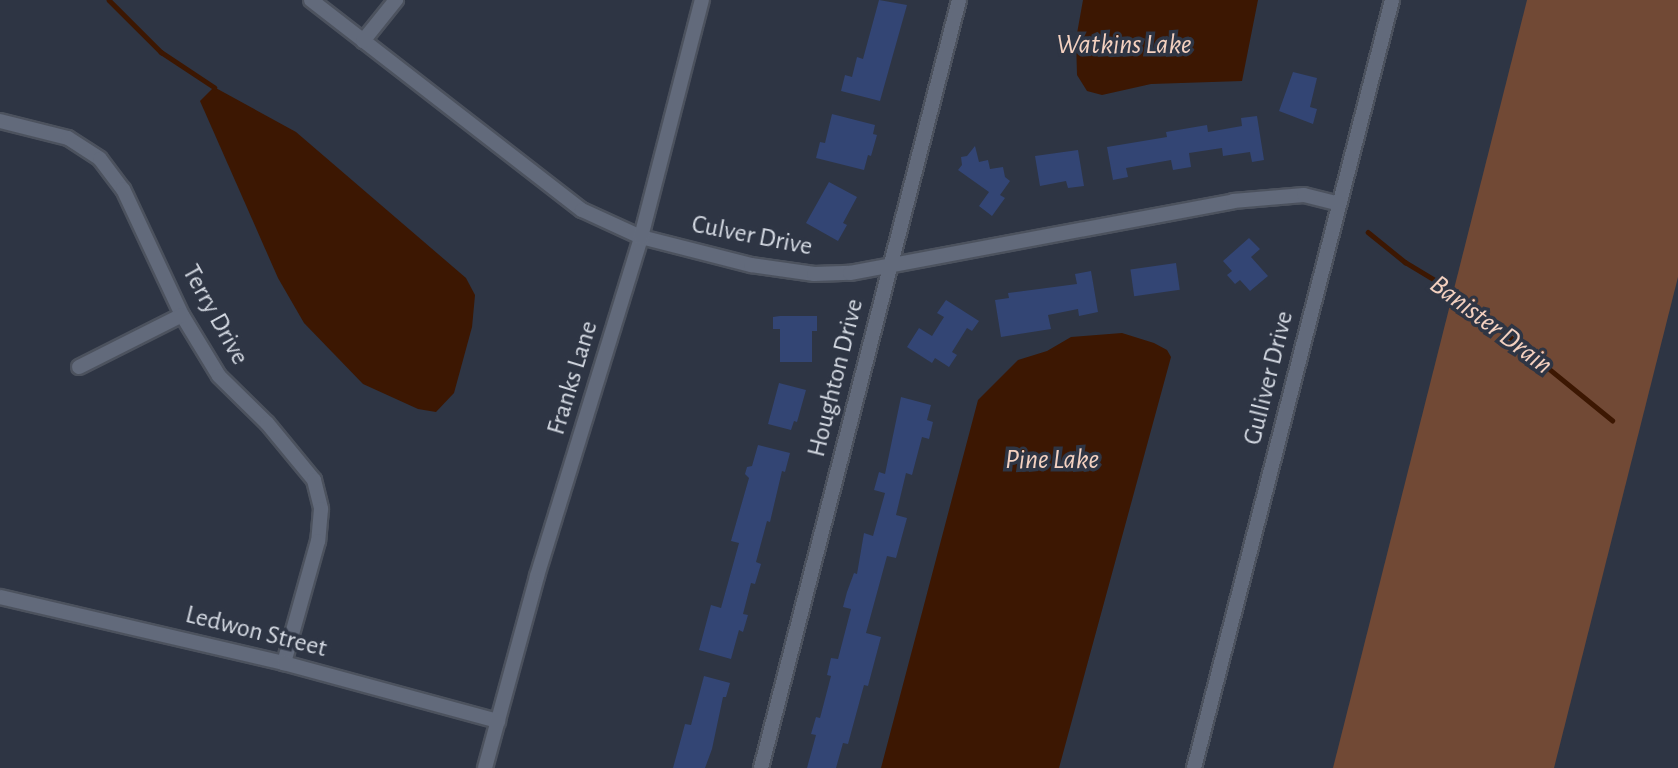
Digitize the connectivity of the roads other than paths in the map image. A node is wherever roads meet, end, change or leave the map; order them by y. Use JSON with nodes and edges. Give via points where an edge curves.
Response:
{"nodes":[{"id":1,"x":310,"y":0,"type":"edge"},
{"id":2,"x":396,"y":0,"type":"edge"},
{"id":3,"x":702,"y":0,"type":"edge"},
{"id":4,"x":959,"y":0,"type":"edge"},
{"id":5,"x":1392,"y":0,"type":"edge"},
{"id":6,"x":363,"y":41,"type":"junction"},
{"id":7,"x":0,"y":121,"type":"edge"},
{"id":8,"x":1339,"y":204,"type":"junction"},
{"id":9,"x":641,"y":237,"type":"junction"},
{"id":10,"x":891,"y":263,"type":"junction"},
{"id":11,"x":182,"y":316,"type":"junction"},
{"id":12,"x":79,"y":367,"type":"dead end"},
{"id":13,"x":0,"y":597,"type":"edge"},
{"id":14,"x":284,"y":663,"type":"junction"},
{"id":15,"x":498,"y":721,"type":"junction"},
{"id":16,"x":485,"y":768,"type":"edge"},
{"id":17,"x":761,"y":768,"type":"edge"},
{"id":18,"x":1194,"y":768,"type":"edge"}],
"edges":[{"from":1,"to":6,"type":"street","name":"Culver Drive"},
{"from":2,"to":6,"type":"street"},
{"from":3,"to":9,"type":"street","name":"Franks Lane"},
{"from":4,"to":10,"type":"street","name":"Houghton Drive"},
{"from":5,"to":8,"type":"street","name":"Gulliver Drive"},
{"from":6,"to":9,"type":"street","name":"Culver Drive","via":[[582,209]]},
{"from":7,"to":11,"type":"street","name":"Terry Drive","via":[[68,138],[100,159],[122,189]]},
{"from":8,"to":10,"type":"street","name":"Culver Drive","via":[[1304,195],[1233,201]]},
{"from":8,"to":18,"type":"street","name":"Gulliver Drive"},
{"from":9,"to":10,"type":"street","name":"Culver Drive","via":[[751,265],[814,274],[850,273]]},
{"from":9,"to":15,"type":"street","name":"Franks Lane","via":[[537,576]]},
{"from":10,"to":17,"type":"street","name":"Houghton Drive"},
{"from":11,"to":12,"type":"street"},
{"from":11,"to":14,"type":"street","name":"Terry Drive","via":[[224,383],[306,468],[320,499],[318,541]]},
{"from":13,"to":14,"type":"street","name":"Ledwon Street"},
{"from":14,"to":15,"type":"street","name":"Ledwon Street"},
{"from":15,"to":16,"type":"street","name":"Franks Lane"}]}
